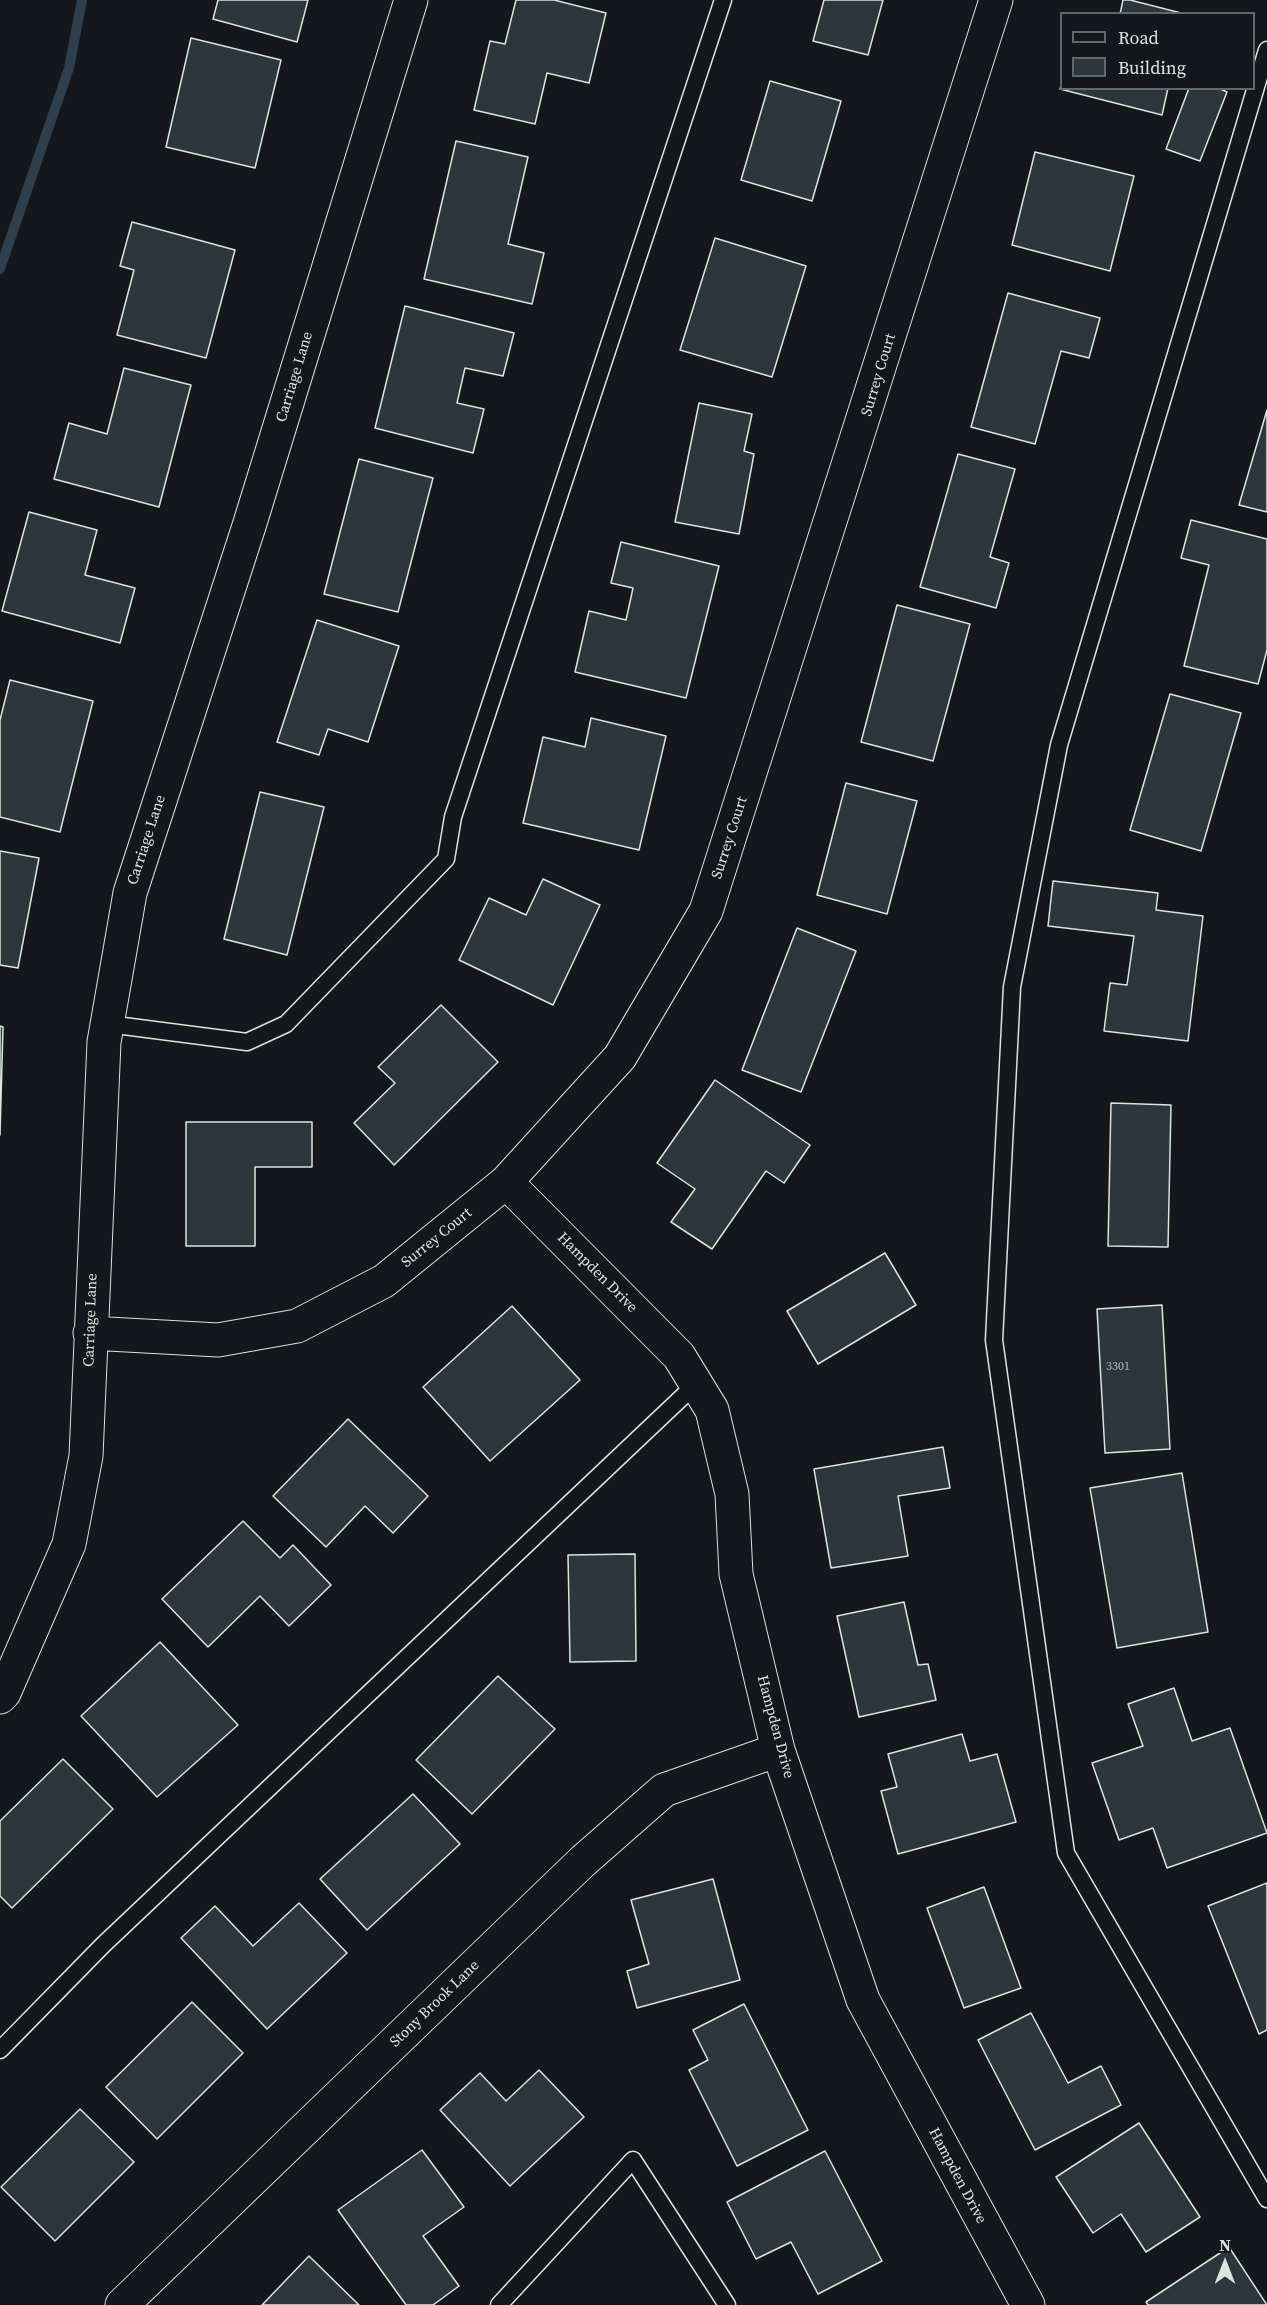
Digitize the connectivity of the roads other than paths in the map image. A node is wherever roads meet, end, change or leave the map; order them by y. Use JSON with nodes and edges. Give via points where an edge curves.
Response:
{"nodes":[{"id":1,"x":411,"y":0,"type":"edge"},
{"id":2,"x":723,"y":0,"type":"edge"},
{"id":3,"x":996,"y":0,"type":"edge"},
{"id":4,"x":1267,"y":50,"type":"edge"},
{"id":5,"x":108,"y":1023,"type":"junction"},
{"id":6,"x":506,"y":1182,"type":"junction"},
{"id":7,"x":90,"y":1333,"type":"junction"},
{"id":8,"x":696,"y":1384,"type":"junction"},
{"id":9,"x":0,"y":1697,"type":"edge"},
{"id":10,"x":778,"y":1750,"type":"junction"},
{"id":11,"x":0,"y":2050,"type":"edge"},
{"id":12,"x":1267,"y":2199,"type":"edge"},
{"id":13,"x":122,"y":2305,"type":"edge"},
{"id":14,"x":499,"y":2305,"type":"edge"},
{"id":15,"x":727,"y":2305,"type":"edge"},
{"id":16,"x":1028,"y":2305,"type":"edge"}],
"edges":[{"from":1,"to":5,"type":"street","name":"Carriage Lane","via":[[250,523],[130,893]]},
{"from":2,"to":5,"type":"lane","via":[[453,817],[446,859],[286,1023],[247,1042]]},
{"from":3,"to":6,"type":"street","name":"Surrey Court","via":[[706,912],[620,1057]]},
{"from":4,"to":12,"type":"lane","via":[[1059,745],[1012,987],[994,1340],[1066,1853]]},
{"from":5,"to":7,"type":"street","name":"Carriage Lane"},
{"from":6,"to":7,"type":"street","name":"Surrey Court","via":[[384,1281],[297,1326],[218,1340]]},
{"from":6,"to":8,"type":"street","name":"Hampden Drive","via":[[679,1356]]},
{"from":7,"to":9,"type":"street","name":"Carriage Lane","via":[[86,1456],[69,1544]]},
{"from":8,"to":10,"type":"street","name":"Hampden Drive","via":[[711,1410],[732,1494],[736,1574]]},
{"from":8,"to":11,"type":"lane","via":[[103,1945]]},
{"from":10,"to":13,"type":"street","name":"Stony Brook Lane","via":[[664,1790],[582,1862]]},
{"from":10,"to":16,"type":"street","name":"Hampden Drive","via":[[863,2000]]},
{"from":14,"to":15,"type":"lane","via":[[633,2160]]}]}
